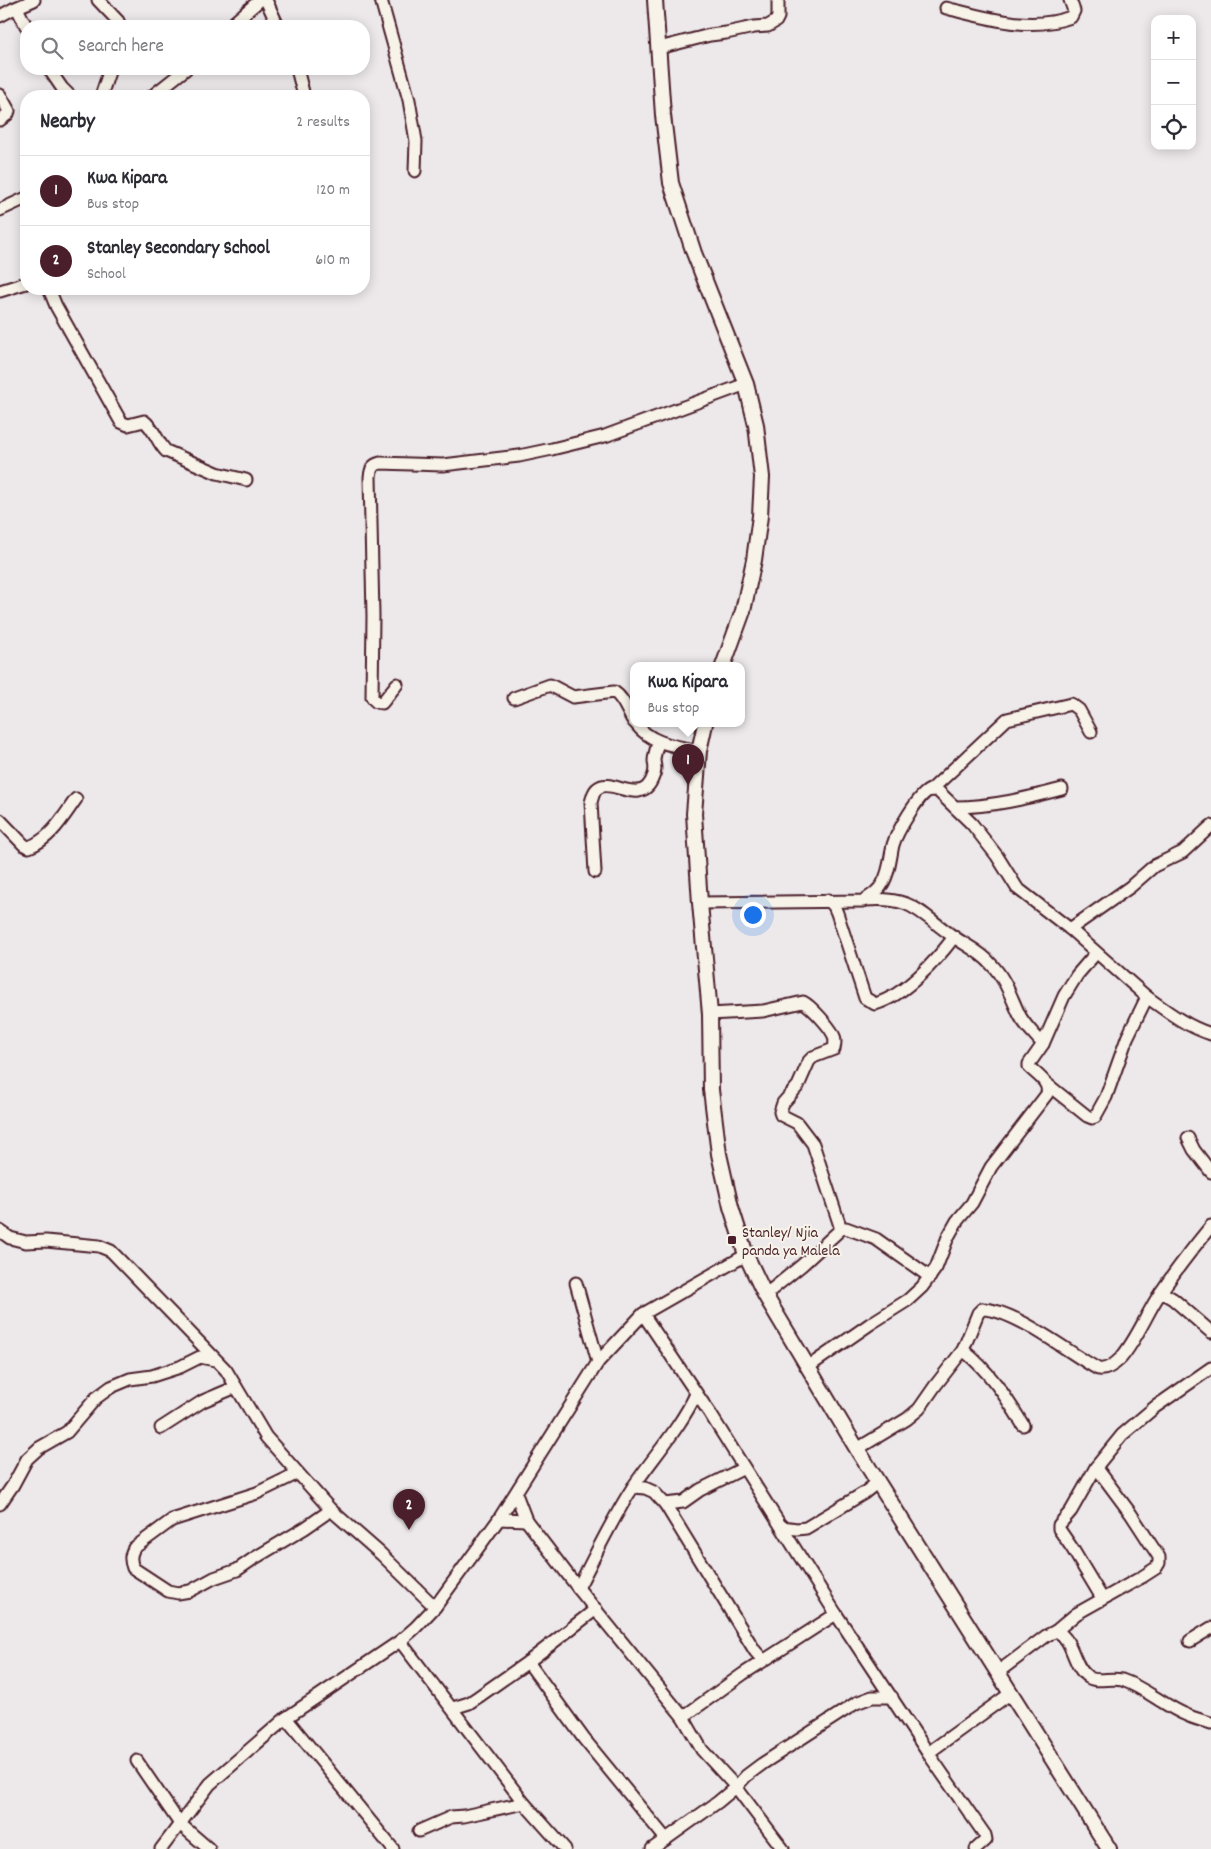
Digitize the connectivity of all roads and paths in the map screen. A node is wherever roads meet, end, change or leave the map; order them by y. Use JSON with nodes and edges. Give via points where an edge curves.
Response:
{"nodes":[{"id":1,"x":34,"y":0,"type":"edge"},
{"id":2,"x":98,"y":0,"type":"edge"},
{"id":3,"x":260,"y":0,"type":"edge"},
{"id":4,"x":266,"y":0,"type":"edge"},
{"id":5,"x":381,"y":0,"type":"edge"},
{"id":6,"x":655,"y":0,"type":"edge"},
{"id":7,"x":778,"y":0,"type":"edge"},
{"id":8,"x":1070,"y":0,"type":"edge"},
{"id":9,"x":17,"y":8,"type":"junction"},
{"id":10,"x":946,"y":8,"type":"dead end"},
{"id":11,"x":0,"y":16,"type":"edge"},
{"id":12,"x":23,"y":20,"type":"edge"},
{"id":13,"x":117,"y":20,"type":"edge"},
{"id":14,"x":237,"y":20,"type":"edge"},
{"id":15,"x":275,"y":20,"type":"edge"},
{"id":16,"x":659,"y":48,"type":"junction"},
{"id":17,"x":54,"y":75,"type":"edge"},
{"id":18,"x":108,"y":75,"type":"edge"},
{"id":19,"x":178,"y":75,"type":"edge"},
{"id":20,"x":299,"y":75,"type":"edge"},
{"id":21,"x":64,"y":90,"type":"edge"},
{"id":22,"x":104,"y":90,"type":"edge"},
{"id":23,"x":160,"y":90,"type":"edge"},
{"id":24,"x":302,"y":90,"type":"edge"},
{"id":25,"x":0,"y":95,"type":"edge"},
{"id":26,"x":0,"y":120,"type":"edge"},
{"id":27,"x":415,"y":171,"type":"dead end"},
{"id":28,"x":20,"y":201,"type":"edge"},
{"id":29,"x":0,"y":210,"type":"edge"},
{"id":30,"x":20,"y":284,"type":"edge"},
{"id":31,"x":0,"y":291,"type":"edge"},
{"id":32,"x":51,"y":295,"type":"edge"},
{"id":33,"x":746,"y":384,"type":"junction"},
{"id":34,"x":246,"y":480,"type":"dead end"},
{"id":35,"x":725,"y":662,"type":"edge"},
{"id":36,"x":398,"y":684,"type":"dead end"},
{"id":37,"x":514,"y":698,"type":"dead end"},
{"id":38,"x":630,"y":716,"type":"edge"},
{"id":39,"x":639,"y":727,"type":"edge"},
{"id":40,"x":704,"y":727,"type":"edge"},
{"id":41,"x":1091,"y":732,"type":"dead end"},
{"id":42,"x":658,"y":742,"type":"junction"},
{"id":43,"x":699,"y":751,"type":"junction"},
{"id":44,"x":1062,"y":789,"type":"dead end"},
{"id":45,"x":931,"y":790,"type":"junction"},
{"id":46,"x":76,"y":799,"type":"dead end"},
{"id":47,"x":956,"y":806,"type":"junction"},
{"id":48,"x":0,"y":820,"type":"edge"},
{"id":49,"x":1211,"y":826,"type":"edge"},
{"id":50,"x":595,"y":872,"type":"dead end"},
{"id":51,"x":828,"y":900,"type":"junction"},
{"id":52,"x":863,"y":901,"type":"junction"},
{"id":53,"x":700,"y":904,"type":"junction"},
{"id":54,"x":1070,"y":928,"type":"junction"},
{"id":55,"x":954,"y":937,"type":"junction"},
{"id":56,"x":1096,"y":952,"type":"junction"},
{"id":57,"x":1147,"y":997,"type":"junction"},
{"id":58,"x":710,"y":1014,"type":"junction"},
{"id":59,"x":1211,"y":1034,"type":"edge"},
{"id":60,"x":1043,"y":1044,"type":"junction"},
{"id":61,"x":1047,"y":1084,"type":"junction"},
{"id":62,"x":1188,"y":1138,"type":"dead end"},
{"id":63,"x":1211,"y":1172,"type":"edge"},
{"id":64,"x":1211,"y":1226,"type":"edge"},
{"id":65,"x":842,"y":1229,"type":"junction"},
{"id":66,"x":0,"y":1231,"type":"edge"},
{"id":67,"x":746,"y":1255,"type":"junction"},
{"id":68,"x":930,"y":1277,"type":"junction"},
{"id":69,"x":576,"y":1283,"type":"dead end"},
{"id":70,"x":1161,"y":1292,"type":"junction"},
{"id":71,"x":765,"y":1295,"type":"junction"},
{"id":72,"x":643,"y":1314,"type":"junction"},
{"id":73,"x":1211,"y":1332,"type":"edge"},
{"id":74,"x":963,"y":1350,"type":"junction"},
{"id":75,"x":215,"y":1360,"type":"junction"},
{"id":76,"x":598,"y":1362,"type":"junction"},
{"id":77,"x":808,"y":1367,"type":"junction"},
{"id":78,"x":1211,"y":1368,"type":"edge"},
{"id":79,"x":236,"y":1387,"type":"junction"},
{"id":80,"x":696,"y":1394,"type":"junction"},
{"id":81,"x":1023,"y":1425,"type":"dead end"},
{"id":82,"x":162,"y":1428,"type":"dead end"},
{"id":83,"x":857,"y":1449,"type":"junction"},
{"id":84,"x":648,"y":1465,"type":"junction"},
{"id":85,"x":1096,"y":1467,"type":"junction"},
{"id":86,"x":744,"y":1468,"type":"junction"},
{"id":87,"x":298,"y":1473,"type":"junction"},
{"id":88,"x":878,"y":1482,"type":"junction"},
{"id":89,"x":633,"y":1487,"type":"junction"},
{"id":90,"x":654,"y":1492,"type":"junction"},
{"id":91,"x":516,"y":1494,"type":"junction"},
{"id":92,"x":0,"y":1504,"type":"edge"},
{"id":93,"x":665,"y":1504,"type":"junction"},
{"id":94,"x":331,"y":1510,"type":"junction"},
{"id":95,"x":499,"y":1519,"type":"junction"},
{"id":96,"x":526,"y":1520,"type":"junction"},
{"id":97,"x":782,"y":1526,"type":"junction"},
{"id":98,"x":806,"y":1528,"type":"junction"},
{"id":99,"x":795,"y":1548,"type":"junction"},
{"id":100,"x":578,"y":1588,"type":"junction"},
{"id":101,"x":1102,"y":1598,"type":"junction"},
{"id":102,"x":435,"y":1607,"type":"junction"},
{"id":103,"x":596,"y":1609,"type":"junction"},
{"id":104,"x":836,"y":1614,"type":"junction"},
{"id":105,"x":1211,"y":1628,"type":"edge"},
{"id":106,"x":1056,"y":1631,"type":"junction"},
{"id":107,"x":400,"y":1641,"type":"junction"},
{"id":108,"x":1190,"y":1641,"type":"dead end"},
{"id":109,"x":763,"y":1660,"type":"junction"},
{"id":110,"x":528,"y":1662,"type":"junction"},
{"id":111,"x":998,"y":1672,"type":"junction"},
{"id":112,"x":1010,"y":1693,"type":"junction"},
{"id":113,"x":892,"y":1697,"type":"junction"},
{"id":114,"x":469,"y":1703,"type":"junction"},
{"id":115,"x":452,"y":1708,"type":"junction"},
{"id":116,"x":286,"y":1718,"type":"junction"},
{"id":117,"x":683,"y":1718,"type":"junction"},
{"id":118,"x":462,"y":1722,"type":"junction"},
{"id":119,"x":1211,"y":1723,"type":"edge"},
{"id":120,"x":928,"y":1753,"type":"junction"},
{"id":121,"x":137,"y":1761,"type":"dead end"},
{"id":122,"x":723,"y":1775,"type":"junction"},
{"id":123,"x":746,"y":1776,"type":"junction"},
{"id":124,"x":736,"y":1787,"type":"junction"},
{"id":125,"x":524,"y":1803,"type":"junction"},
{"id":126,"x":180,"y":1824,"type":"junction"},
{"id":127,"x":419,"y":1831,"type":"dead end"},
{"id":128,"x":666,"y":1839,"type":"junction"},
{"id":129,"x":161,"y":1849,"type":"edge"},
{"id":130,"x":209,"y":1849,"type":"edge"},
{"id":131,"x":393,"y":1849,"type":"edge"},
{"id":132,"x":565,"y":1849,"type":"edge"},
{"id":133,"x":652,"y":1849,"type":"edge"},
{"id":134,"x":782,"y":1849,"type":"edge"},
{"id":135,"x":976,"y":1849,"type":"edge"},
{"id":136,"x":1109,"y":1849,"type":"edge"}],
"edges":[{"from":1,"to":9,"type":"street"},
{"from":2,"to":13,"type":"street"},
{"from":3,"to":14,"type":"street"},
{"from":4,"to":15,"type":"street"},
{"from":5,"to":27,"type":"street","via":[[409,100],[416,141]]},
{"from":6,"to":16,"type":"main road"},
{"from":7,"to":16,"type":"street","via":[[778,17],[768,26],[710,35]]},
{"from":8,"to":10,"type":"street","via":[[1074,11],[1071,17],[1033,24],[1004,22]]},
{"from":9,"to":11,"type":"street"},
{"from":9,"to":12,"type":"street"},
{"from":16,"to":33,"type":"main road","via":[[665,143],[673,191]]},
{"from":17,"to":21,"type":"street"},
{"from":18,"to":22,"type":"street"},
{"from":19,"to":23,"type":"street"},
{"from":20,"to":24,"type":"street"},
{"from":25,"to":26,"type":"street","via":[[9,111]]},
{"from":28,"to":29,"type":"street"},
{"from":30,"to":31,"type":"street"},
{"from":32,"to":34,"type":"street","via":[[121,422],[128,425],[144,421],[166,451],[216,473]]},
{"from":33,"to":35,"type":"main road","via":[[762,477],[760,516],[744,611]]},
{"from":33,"to":36,"type":"street","via":[[605,436],[552,450],[443,465],[375,465],[370,477],[372,697],[382,703]]},
{"from":37,"to":38,"type":"street","via":[[550,685],[573,697],[614,692],[622,698]]},
{"from":39,"to":42,"type":"street"},
{"from":40,"to":43,"type":"main road"},
{"from":41,"to":45,"type":"street","via":[[1079,710],[1071,704],[1007,719]]},
{"from":42,"to":43,"type":"street"},
{"from":42,"to":50,"type":"street","via":[[653,778],[646,788],[640,791],[605,785],[594,791],[591,802]]},
{"from":43,"to":53,"type":"main road","via":[[694,814]]},
{"from":44,"to":47,"type":"street","via":[[1022,799],[971,807]]},
{"from":45,"to":47,"type":"street","via":[[938,791]]},
{"from":45,"to":52,"type":"street","via":[[919,799],[897,836],[883,883],[876,893]]},
{"from":46,"to":48,"type":"street","via":[[50,835],[29,847]]},
{"from":47,"to":54,"type":"street","via":[[997,856],[1017,888]]},
{"from":49,"to":54,"type":"street","via":[[1183,852],[1154,866],[1130,887]]},
{"from":51,"to":52,"type":"street"},
{"from":51,"to":53,"type":"street"},
{"from":51,"to":55,"type":"street","via":[[837,913],[866,998],[875,1004],[916,978],[936,961]]},
{"from":52,"to":55,"type":"street","via":[[898,900],[918,909]]},
{"from":53,"to":58,"type":"main road"},
{"from":54,"to":56,"type":"street"},
{"from":55,"to":60,"type":"street","via":[[992,964],[1020,1016]]},
{"from":56,"to":57,"type":"street"},
{"from":56,"to":60,"type":"street","via":[[1064,996]]},
{"from":57,"to":59,"type":"street","via":[[1180,1021]]},
{"from":57,"to":61,"type":"street","via":[[1095,1117],[1087,1116]]},
{"from":58,"to":65,"type":"street","via":[[752,1013],[804,1002],[834,1034],[834,1049],[809,1061],[796,1090],[783,1103],[780,1112],[797,1123],[812,1144]]},
{"from":58,"to":67,"type":"main road","via":[[712,1090],[719,1154]]},
{"from":60,"to":61,"type":"street","via":[[1029,1067]]},
{"from":61,"to":68,"type":"street","via":[[1048,1094],[991,1167],[948,1237]]},
{"from":62,"to":63,"type":"street"},
{"from":64,"to":70,"type":"street"},
{"from":65,"to":68,"type":"street","via":[[852,1229],[876,1239]]},
{"from":65,"to":71,"type":"street"},
{"from":66,"to":75,"type":"street","via":[[10,1238],[26,1242],[107,1248]]},
{"from":67,"to":71,"type":"main road"},
{"from":67,"to":72,"type":"street"},
{"from":68,"to":77,"type":"street","via":[[908,1300]]},
{"from":69,"to":76,"type":"street"},
{"from":70,"to":73,"type":"street"},
{"from":70,"to":74,"type":"street","via":[[1129,1347],[1104,1370],[1090,1365],[1020,1322],[986,1309],[978,1313]]},
{"from":71,"to":77,"type":"main road"},
{"from":72,"to":76,"type":"street"},
{"from":72,"to":80,"type":"street"},
{"from":74,"to":81,"type":"street","via":[[997,1384]]},
{"from":74,"to":83,"type":"street","via":[[915,1413]]},
{"from":75,"to":79,"type":"street","via":[[226,1370]]},
{"from":75,"to":92,"type":"street","via":[[200,1357],[180,1367],[111,1387],[96,1398],[67,1432],[27,1459]]},
{"from":76,"to":91,"type":"street"},
{"from":77,"to":83,"type":"main road"},
{"from":78,"to":85,"type":"street","via":[[1122,1434]]},
{"from":79,"to":82,"type":"street","via":[[203,1401]]},
{"from":79,"to":87,"type":"street","via":[[266,1437]]},
{"from":80,"to":84,"type":"street","via":[[688,1411]]},
{"from":80,"to":86,"type":"street"},
{"from":83,"to":88,"type":"main road"},
{"from":84,"to":89,"type":"street"},
{"from":84,"to":90,"type":"street"},
{"from":85,"to":101,"type":"street","via":[[1059,1529]]},
{"from":85,"to":101,"type":"street","via":[[1131,1514],[1159,1560],[1156,1568]]},
{"from":86,"to":93,"type":"street","via":[[683,1502]]},
{"from":86,"to":97,"type":"street"},
{"from":87,"to":94,"type":"street"},
{"from":87,"to":94,"type":"street","via":[[257,1493],[172,1520],[134,1548],[131,1554],[133,1568],[168,1591],[190,1591],[238,1570]]},
{"from":88,"to":98,"type":"street"},
{"from":88,"to":111,"type":"main road"},
{"from":89,"to":90,"type":"street"},
{"from":89,"to":100,"type":"street","via":[[612,1519]]},
{"from":90,"to":93,"type":"street"},
{"from":91,"to":95,"type":"street"},
{"from":91,"to":96,"type":"street"},
{"from":93,"to":109,"type":"street"},
{"from":94,"to":102,"type":"street"},
{"from":95,"to":96,"type":"street"},
{"from":95,"to":102,"type":"street"},
{"from":96,"to":100,"type":"street"},
{"from":97,"to":98,"type":"street"},
{"from":97,"to":99,"type":"street"},
{"from":98,"to":99,"type":"street"},
{"from":99,"to":104,"type":"street"},
{"from":100,"to":103,"type":"street"},
{"from":101,"to":106,"type":"street"},
{"from":102,"to":107,"type":"street"},
{"from":103,"to":110,"type":"street"},
{"from":103,"to":117,"type":"street"},
{"from":104,"to":109,"type":"street"},
{"from":104,"to":113,"type":"street"},
{"from":105,"to":108,"type":"street"},
{"from":106,"to":111,"type":"street"},
{"from":106,"to":119,"type":"street","via":[[1065,1637],[1087,1677],[1121,1680],[1188,1716]]},
{"from":107,"to":115,"type":"street"},
{"from":107,"to":116,"type":"street"},
{"from":109,"to":117,"type":"street"},
{"from":110,"to":114,"type":"street"},
{"from":110,"to":128,"type":"street","via":[[584,1739]]},
{"from":111,"to":112,"type":"main road"},
{"from":112,"to":120,"type":"street"},
{"from":112,"to":136,"type":"main road"},
{"from":113,"to":120,"type":"street"},
{"from":113,"to":123,"type":"street","via":[[872,1697],[856,1703]]},
{"from":114,"to":115,"type":"street"},
{"from":114,"to":118,"type":"street"},
{"from":115,"to":118,"type":"street"},
{"from":116,"to":126,"type":"street","via":[[210,1784]]},
{"from":116,"to":131,"type":"street"},
{"from":117,"to":122,"type":"street","via":[[702,1750]]},
{"from":118,"to":125,"type":"street"},
{"from":120,"to":135,"type":"street","via":[[985,1835],[986,1840]]},
{"from":121,"to":126,"type":"street"},
{"from":122,"to":123,"type":"street"},
{"from":122,"to":124,"type":"street"},
{"from":123,"to":124,"type":"street"},
{"from":124,"to":128,"type":"street"},
{"from":124,"to":134,"type":"street"},
{"from":125,"to":127,"type":"street","via":[[451,1816]]},
{"from":125,"to":132,"type":"street"},
{"from":126,"to":129,"type":"street"},
{"from":126,"to":130,"type":"street"},
{"from":128,"to":133,"type":"street"}]}
